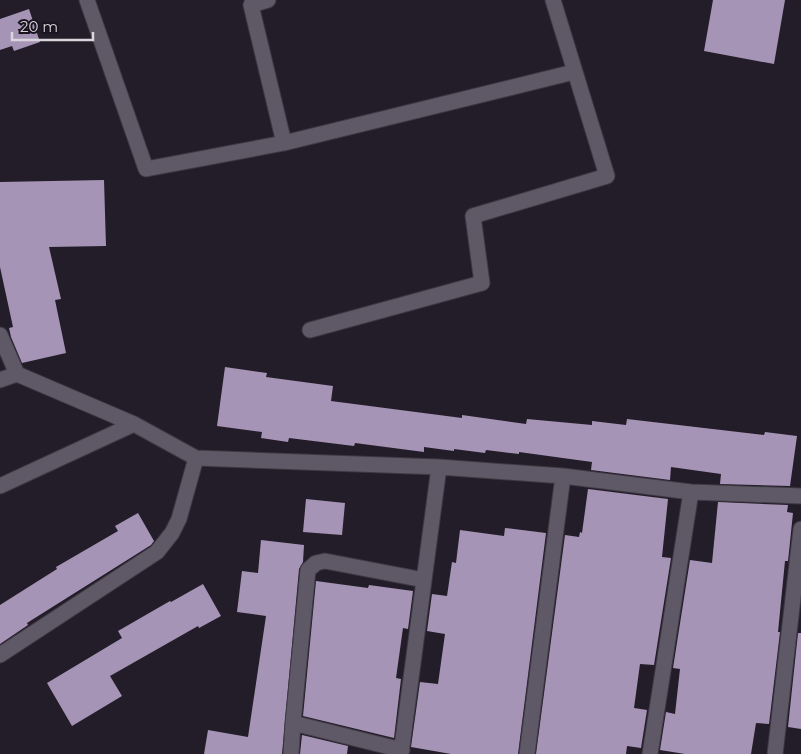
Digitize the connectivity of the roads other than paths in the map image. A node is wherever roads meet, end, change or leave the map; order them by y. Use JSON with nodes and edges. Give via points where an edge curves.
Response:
{"nodes":[{"id":1,"x":87,"y":0,"type":"edge"},
{"id":2,"x":268,"y":0,"type":"edge"},
{"id":3,"x":553,"y":0,"type":"edge"},
{"id":4,"x":574,"y":72,"type":"junction"},
{"id":5,"x":284,"y":143,"type":"junction"},
{"id":6,"x":310,"y":330,"type":"dead end"},
{"id":7,"x":0,"y":335,"type":"edge"},
{"id":8,"x":17,"y":374,"type":"junction"},
{"id":9,"x":0,"y":380,"type":"edge"},
{"id":10,"x":134,"y":424,"type":"junction"},
{"id":11,"x":196,"y":458,"type":"junction"},
{"id":12,"x":440,"y":467,"type":"junction"},
{"id":13,"x":564,"y":476,"type":"junction"},
{"id":14,"x":0,"y":486,"type":"edge"},
{"id":15,"x":691,"y":492,"type":"junction"},
{"id":16,"x":801,"y":496,"type":"edge"},
{"id":17,"x":801,"y":529,"type":"edge"},
{"id":18,"x":424,"y":580,"type":"junction"},
{"id":19,"x":0,"y":655,"type":"edge"},
{"id":20,"x":293,"y":723,"type":"junction"},
{"id":21,"x":402,"y":752,"type":"edge"},
{"id":22,"x":291,"y":754,"type":"edge"},
{"id":23,"x":527,"y":754,"type":"edge"},
{"id":24,"x":650,"y":754,"type":"edge"},
{"id":25,"x":775,"y":754,"type":"edge"}],
"edges":[{"from":1,"to":5,"type":"street","via":[[146,168]]},
{"from":2,"to":5,"type":"street","via":[[251,5]]},
{"from":3,"to":4,"type":"street"},
{"from":4,"to":5,"type":"street"},
{"from":4,"to":6,"type":"street","via":[[607,176],[473,216],[482,283]]},
{"from":7,"to":8,"type":"street"},
{"from":8,"to":9,"type":"street"},
{"from":8,"to":10,"type":"street"},
{"from":10,"to":11,"type":"street"},
{"from":10,"to":14,"type":"street"},
{"from":11,"to":12,"type":"street"},
{"from":11,"to":19,"type":"street","via":[[179,519],[157,552]]},
{"from":12,"to":13,"type":"street"},
{"from":12,"to":18,"type":"street"},
{"from":13,"to":15,"type":"street"},
{"from":13,"to":23,"type":"street"},
{"from":15,"to":16,"type":"street"},
{"from":15,"to":24,"type":"street"},
{"from":17,"to":25,"type":"street"},
{"from":18,"to":20,"type":"street","via":[[325,561],[308,570]]},
{"from":18,"to":21,"type":"street"},
{"from":20,"to":21,"type":"street"},
{"from":20,"to":22,"type":"street"}]}
